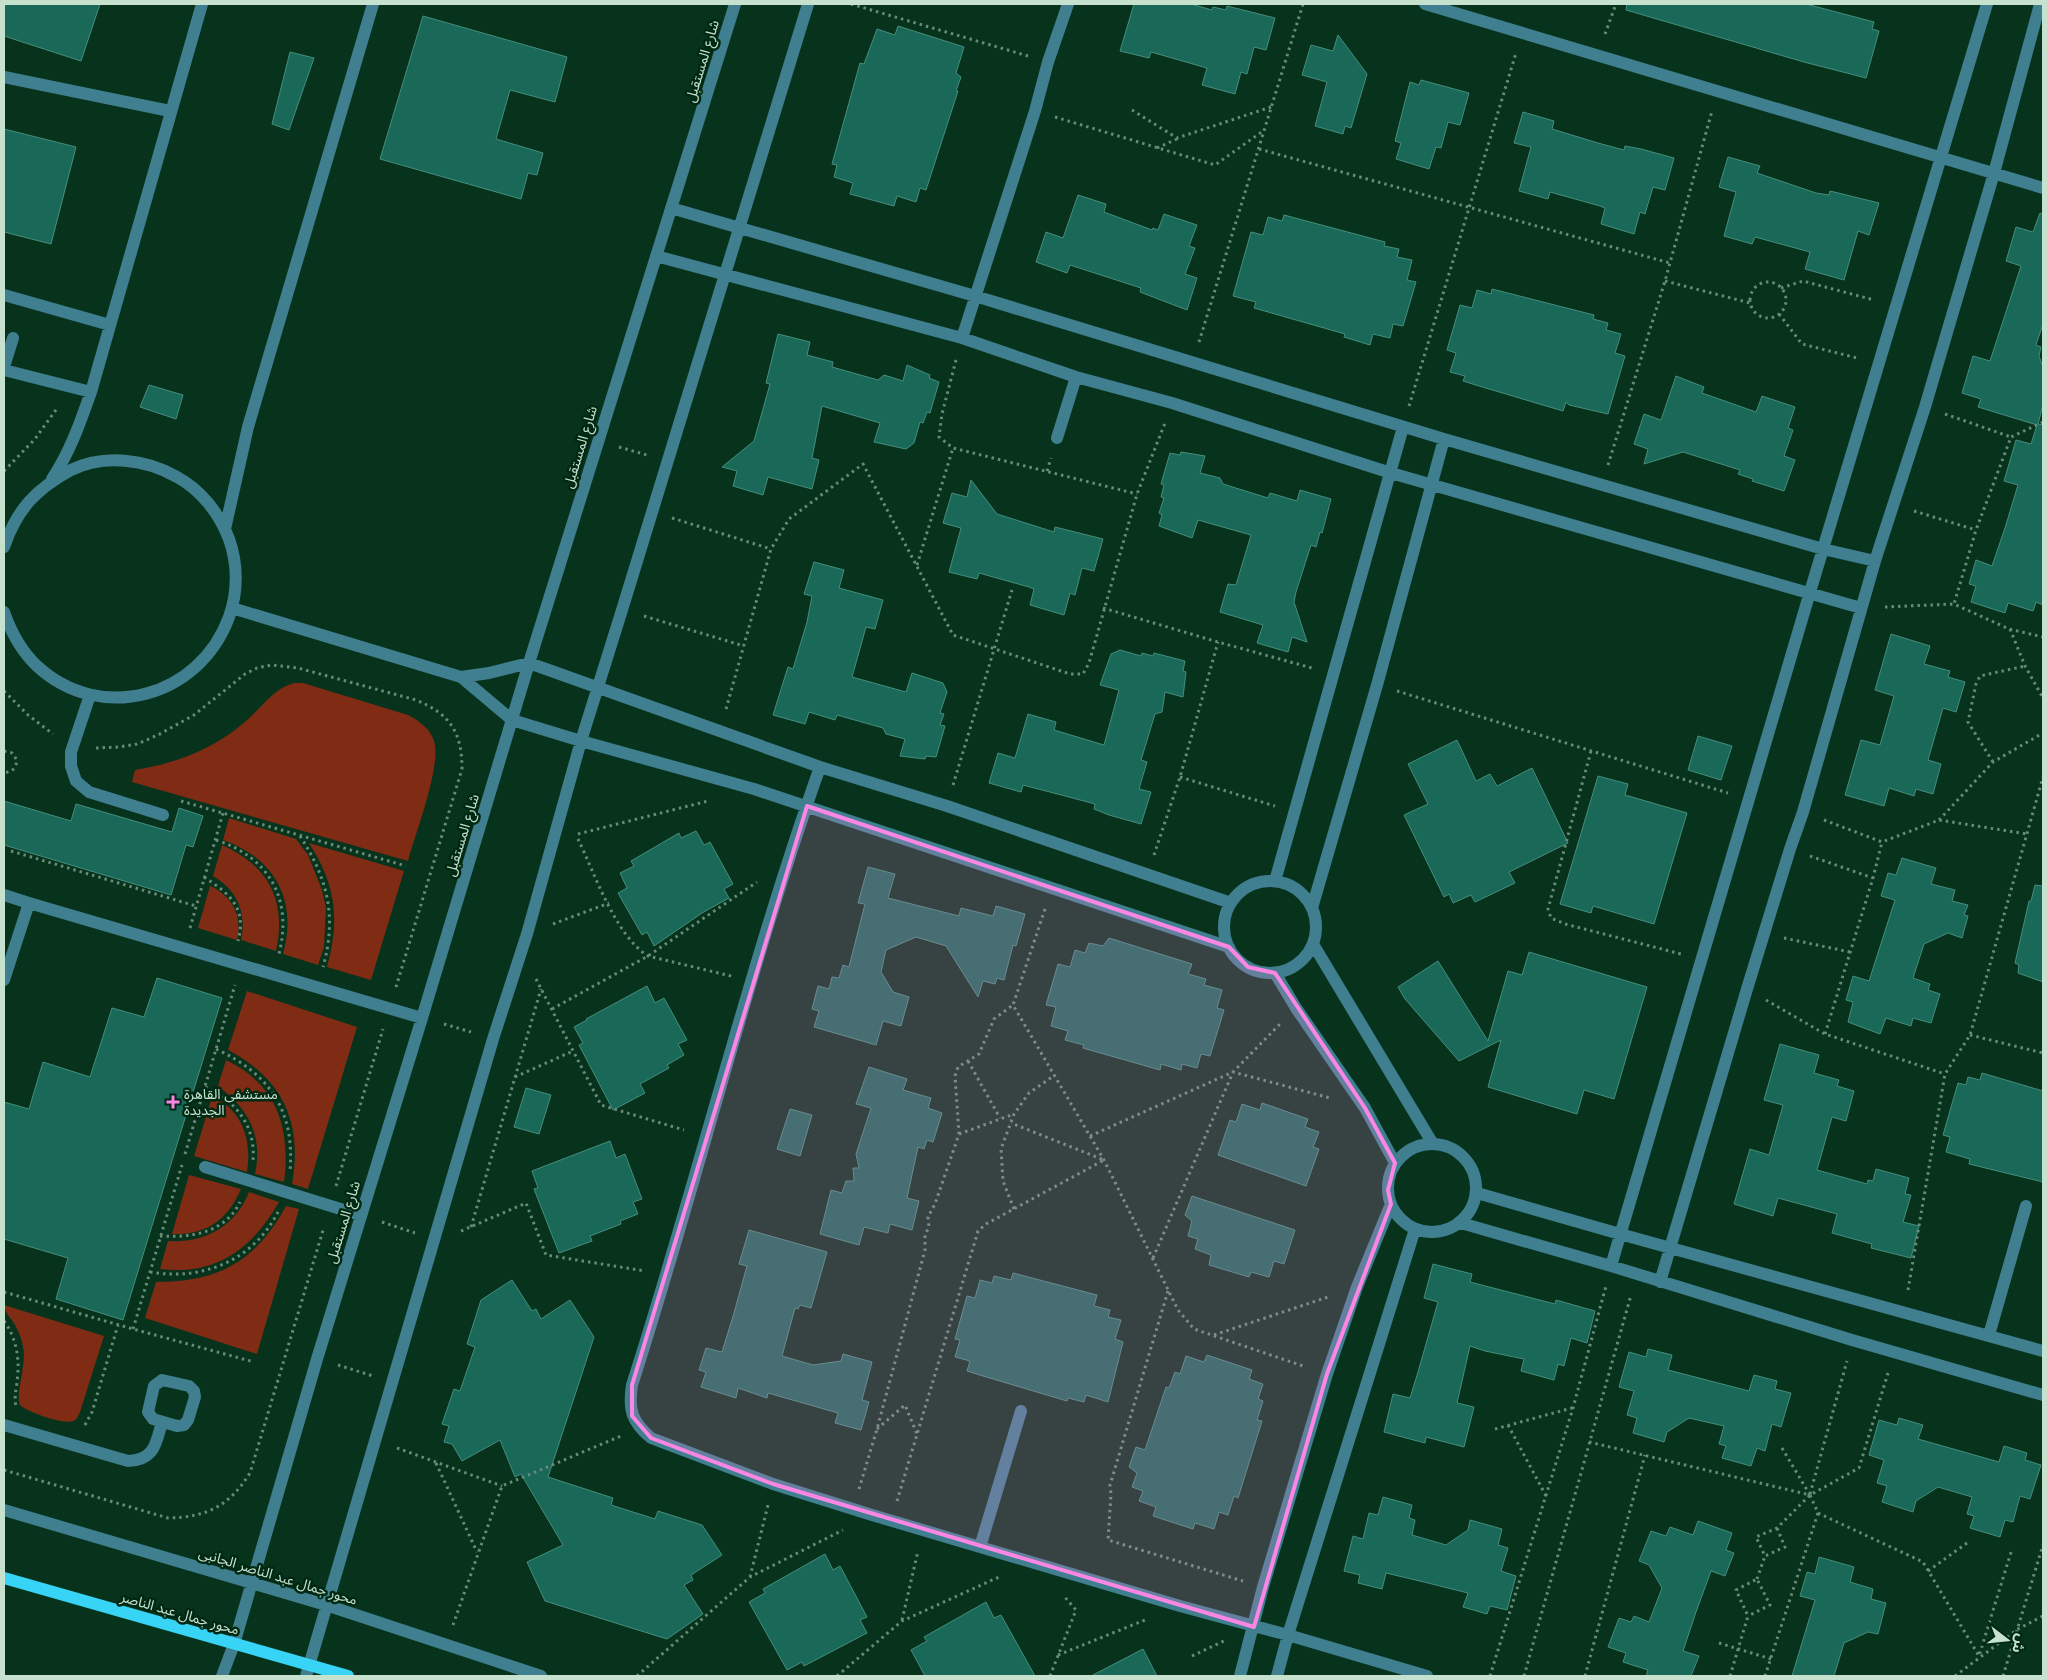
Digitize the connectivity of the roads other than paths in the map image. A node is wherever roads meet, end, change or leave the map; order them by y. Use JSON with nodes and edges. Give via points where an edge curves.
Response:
{"nodes":[{"id":1,"x":202,"y":4,"type":"edge"},
{"id":2,"x":373,"y":4,"type":"edge"},
{"id":3,"x":735,"y":4,"type":"edge"},
{"id":4,"x":808,"y":4,"type":"edge"},
{"id":5,"x":1068,"y":4,"type":"edge"},
{"id":6,"x":1425,"y":4,"type":"edge"},
{"id":7,"x":1987,"y":4,"type":"edge"},
{"id":8,"x":2040,"y":4,"type":"edge"},
{"id":9,"x":4,"y":78,"type":"edge"},
{"id":10,"x":170,"y":112,"type":"junction"},
{"id":11,"x":1940,"y":158,"type":"junction"},
{"id":12,"x":1994,"y":173,"type":"junction"},
{"id":13,"x":2043,"y":188,"type":"edge"},
{"id":14,"x":671,"y":208,"type":"junction"},
{"id":15,"x":738,"y":229,"type":"junction"},
{"id":16,"x":656,"y":256,"type":"junction"},
{"id":17,"x":723,"y":276,"type":"junction"},
{"id":18,"x":4,"y":295,"type":"edge"},
{"id":19,"x":975,"y":296,"type":"junction"},
{"id":20,"x":110,"y":325,"type":"junction"},
{"id":21,"x":13,"y":338,"type":"dead end"},
{"id":22,"x":962,"y":338,"type":"junction"},
{"id":23,"x":4,"y":368,"type":"edge"},
{"id":24,"x":1076,"y":377,"type":"junction"},
{"id":25,"x":91,"y":392,"type":"junction"},
{"id":26,"x":1403,"y":427,"type":"junction"},
{"id":27,"x":1057,"y":438,"type":"dead end"},
{"id":28,"x":1444,"y":439,"type":"junction"},
{"id":29,"x":1390,"y":473,"type":"junction"},
{"id":30,"x":51,"y":481,"type":"junction"},
{"id":31,"x":1431,"y":485,"type":"junction"},
{"id":32,"x":225,"y":529,"type":"junction"},
{"id":33,"x":4,"y":547,"type":"edge"},
{"id":34,"x":1823,"y":549,"type":"junction"},
{"id":35,"x":1875,"y":560,"type":"junction"},
{"id":36,"x":1810,"y":592,"type":"junction"},
{"id":37,"x":232,"y":608,"type":"junction"},
{"id":38,"x":1862,"y":608,"type":"junction"},
{"id":39,"x":4,"y":612,"type":"edge"},
{"id":40,"x":529,"y":663,"type":"junction"},
{"id":41,"x":461,"y":677,"type":"junction"},
{"id":42,"x":597,"y":686,"type":"junction"},
{"id":43,"x":90,"y":695,"type":"junction"},
{"id":44,"x":512,"y":720,"type":"junction"},
{"id":45,"x":581,"y":741,"type":"junction"},
{"id":46,"x":820,"y":767,"type":"junction"},
{"id":47,"x":807,"y":806,"type":"junction"},
{"id":48,"x":163,"y":815,"type":"dead end"},
{"id":49,"x":1275,"y":881,"type":"junction"},
{"id":50,"x":4,"y":895,"type":"edge"},
{"id":51,"x":29,"y":903,"type":"junction"},
{"id":52,"x":1231,"y":903,"type":"junction"},
{"id":53,"x":1312,"y":908,"type":"junction"},
{"id":54,"x":1313,"y":944,"type":"junction"},
{"id":55,"x":1229,"y":947,"type":"junction"},
{"id":56,"x":1275,"y":972,"type":"junction"},
{"id":57,"x":4,"y":980,"type":"edge"},
{"id":58,"x":422,"y":1018,"type":"junction"},
{"id":59,"x":1433,"y":1144,"type":"junction"},
{"id":60,"x":1396,"y":1163,"type":"junction"},
{"id":61,"x":205,"y":1167,"type":"dead end"},
{"id":62,"x":1477,"y":1193,"type":"junction"},
{"id":63,"x":1391,"y":1204,"type":"junction"},
{"id":64,"x":2026,"y":1206,"type":"dead end"},
{"id":65,"x":360,"y":1215,"type":"junction"},
{"id":66,"x":1461,"y":1223,"type":"junction"},
{"id":67,"x":1415,"y":1229,"type":"junction"},
{"id":68,"x":1620,"y":1234,"type":"junction"},
{"id":69,"x":1670,"y":1248,"type":"junction"},
{"id":70,"x":1611,"y":1266,"type":"junction"},
{"id":71,"x":1660,"y":1282,"type":"junction"},
{"id":72,"x":1989,"y":1335,"type":"junction"},
{"id":73,"x":2043,"y":1351,"type":"edge"},
{"id":74,"x":2043,"y":1394,"type":"edge"},
{"id":75,"x":1021,"y":1411,"type":"dead end"},
{"id":76,"x":162,"y":1422,"type":"dead end"},
{"id":77,"x":4,"y":1425,"type":"edge"},
{"id":78,"x":4,"y":1510,"type":"edge"},
{"id":79,"x":980,"y":1547,"type":"junction"},
{"id":80,"x":4,"y":1578,"type":"edge"},
{"id":81,"x":252,"y":1583,"type":"junction"},
{"id":82,"x":326,"y":1605,"type":"junction"},
{"id":83,"x":1254,"y":1627,"type":"junction"},
{"id":84,"x":1288,"y":1635,"type":"junction"},
{"id":85,"x":234,"y":1644,"type":"junction"},
{"id":86,"x":308,"y":1670,"type":"edge"},
{"id":87,"x":222,"y":1676,"type":"edge"},
{"id":88,"x":348,"y":1676,"type":"edge"},
{"id":89,"x":541,"y":1676,"type":"edge"},
{"id":90,"x":1240,"y":1676,"type":"edge"},
{"id":91,"x":1277,"y":1676,"type":"edge"},
{"id":92,"x":1428,"y":1676,"type":"edge"}],
"edges":[{"from":1,"to":10,"type":"street"},
{"from":2,"to":32,"type":"street","via":[[248,427]]},
{"from":3,"to":14,"type":"street","name":"شارع المستقبل"},
{"from":4,"to":15,"type":"street"},
{"from":5,"to":19,"type":"street"},
{"from":6,"to":11,"type":"street"},
{"from":7,"to":11,"type":"street"},
{"from":8,"to":12,"type":"street"},
{"from":9,"to":10,"type":"street"},
{"from":10,"to":20,"type":"street"},
{"from":11,"to":12,"type":"street"},
{"from":11,"to":34,"type":"street"},
{"from":12,"to":13,"type":"street"},
{"from":12,"to":35,"type":"street","via":[[1925,407]]},
{"from":14,"to":15,"type":"street"},
{"from":14,"to":16,"type":"street","name":"شارع المستقبل"},
{"from":15,"to":17,"type":"street"},
{"from":15,"to":19,"type":"street"},
{"from":16,"to":17,"type":"street"},
{"from":16,"to":40,"type":"street","name":"شارع المستقبل"},
{"from":17,"to":22,"type":"street"},
{"from":17,"to":42,"type":"street"},
{"from":18,"to":20,"type":"street"},
{"from":19,"to":22,"type":"street"},
{"from":19,"to":26,"type":"street"},
{"from":20,"to":25,"type":"street"},
{"from":21,"to":23,"type":"street"},
{"from":22,"to":24,"type":"street"},
{"from":23,"to":25,"type":"street"},
{"from":24,"to":27,"type":"street"},
{"from":24,"to":29,"type":"street"},
{"from":25,"to":30,"type":"street","via":[[64,462]]},
{"from":26,"to":28,"type":"street"},
{"from":26,"to":29,"type":"street"},
{"from":28,"to":31,"type":"street"},
{"from":28,"to":34,"type":"street"},
{"from":29,"to":31,"type":"street"},
{"from":29,"to":49,"type":"street"},
{"from":30,"to":32,"type":"street","via":[[77,468],[105,461],[135,461],[163,469],[189,484],[210,504]]},
{"from":30,"to":33,"type":"street","via":[[20,511]]},
{"from":31,"to":36,"type":"street"},
{"from":31,"to":53,"type":"street"},
{"from":32,"to":37,"type":"street","via":[[236,568]]},
{"from":34,"to":35,"type":"street"},
{"from":34,"to":36,"type":"street"},
{"from":35,"to":38,"type":"street"},
{"from":36,"to":38,"type":"street"},
{"from":36,"to":68,"type":"street"},
{"from":37,"to":41,"type":"street"},
{"from":37,"to":43,"type":"street","via":[[213,649],[180,680],[138,696]]},
{"from":38,"to":69,"type":"street"},
{"from":39,"to":43,"type":"street","via":[[12,632],[37,666],[54,679]]},
{"from":40,"to":41,"type":"street"},
{"from":40,"to":42,"type":"street"},
{"from":40,"to":44,"type":"street","name":"شارع المستقبل"},
{"from":41,"to":44,"type":"street"},
{"from":42,"to":45,"type":"street"},
{"from":42,"to":46,"type":"street"},
{"from":43,"to":48,"type":"street","via":[[73,744],[71,766],[76,781],[88,792]]},
{"from":44,"to":45,"type":"street"},
{"from":44,"to":58,"type":"street","name":"شارع المستقبل"},
{"from":45,"to":47,"type":"street"},
{"from":45,"to":82,"type":"street","via":[[527,934]]},
{"from":46,"to":47,"type":"street"},
{"from":46,"to":52,"type":"street","via":[[947,806]]},
{"from":47,"to":55,"type":"street"},
{"from":47,"to":79,"type":"street","via":[[751,981],[668,1275],[631,1393],[632,1416],[651,1438],[774,1484]]},
{"from":49,"to":52,"type":"street","via":[[1254,884]]},
{"from":49,"to":53,"type":"street","via":[[1293,887]]},
{"from":50,"to":51,"type":"street"},
{"from":51,"to":57,"type":"street"},
{"from":51,"to":58,"type":"street"},
{"from":52,"to":55,"type":"street","via":[[1224,925]]},
{"from":53,"to":54,"type":"street","via":[[1316,926]]},
{"from":54,"to":56,"type":"street","via":[[1298,963],[1287,970]]},
{"from":54,"to":59,"type":"street"},
{"from":55,"to":56,"type":"street","via":[[1248,967],[1261,972]]},
{"from":56,"to":60,"type":"street"},
{"from":58,"to":65,"type":"street","name":"شارع المستقبل"},
{"from":59,"to":60,"type":"street","via":[[1412,1148]]},
{"from":59,"to":62,"type":"street","via":[[1457,1150],[1466,1159],[1475,1175]]},
{"from":60,"to":63,"type":"street","via":[[1388,1190]]},
{"from":61,"to":65,"type":"street"},
{"from":62,"to":66,"type":"street","via":[[1472,1209]]},
{"from":62,"to":68,"type":"street"},
{"from":63,"to":67,"type":"street","via":[[1400,1219]]},
{"from":63,"to":83,"type":"street","via":[[1357,1287],[1327,1374]]},
{"from":64,"to":72,"type":"street"},
{"from":65,"to":81,"type":"street","name":"شارع المستقبل"},
{"from":66,"to":67,"type":"street","via":[[1438,1233]]},
{"from":66,"to":70,"type":"street"},
{"from":67,"to":84,"type":"street"},
{"from":68,"to":69,"type":"street"},
{"from":68,"to":70,"type":"street"},
{"from":69,"to":71,"type":"street"},
{"from":69,"to":72,"type":"street"},
{"from":70,"to":71,"type":"street"},
{"from":71,"to":74,"type":"street"},
{"from":72,"to":73,"type":"street"},
{"from":75,"to":79,"type":"street"},
{"from":76,"to":77,"type":"street","via":[[149,1454],[143,1459],[128,1461]]},
{"from":78,"to":81,"type":"street","name":"محور جمال عبد الناصر الجانبى"},
{"from":79,"to":83,"type":"street"},
{"from":80,"to":85,"type":"main road","name":"محور جمال عبد الناصر"},
{"from":81,"to":82,"type":"street","name":"محور جمال عبد الناصر الجانبى"},
{"from":81,"to":85,"type":"street","name":"شارع المستقبل"},
{"from":82,"to":86,"type":"street"},
{"from":82,"to":89,"type":"street","name":"محور جمال عبد الناصر الجانبى"},
{"from":83,"to":84,"type":"street"},
{"from":83,"to":90,"type":"street"},
{"from":84,"to":91,"type":"street"},
{"from":84,"to":92,"type":"street"},
{"from":85,"to":86,"type":"main road","name":"محور جمال عبد الناصر"},
{"from":85,"to":87,"type":"street","name":"شارع المستقبل"},
{"from":86,"to":88,"type":"main road","name":"محور جمال عبد الناصر"}]}
